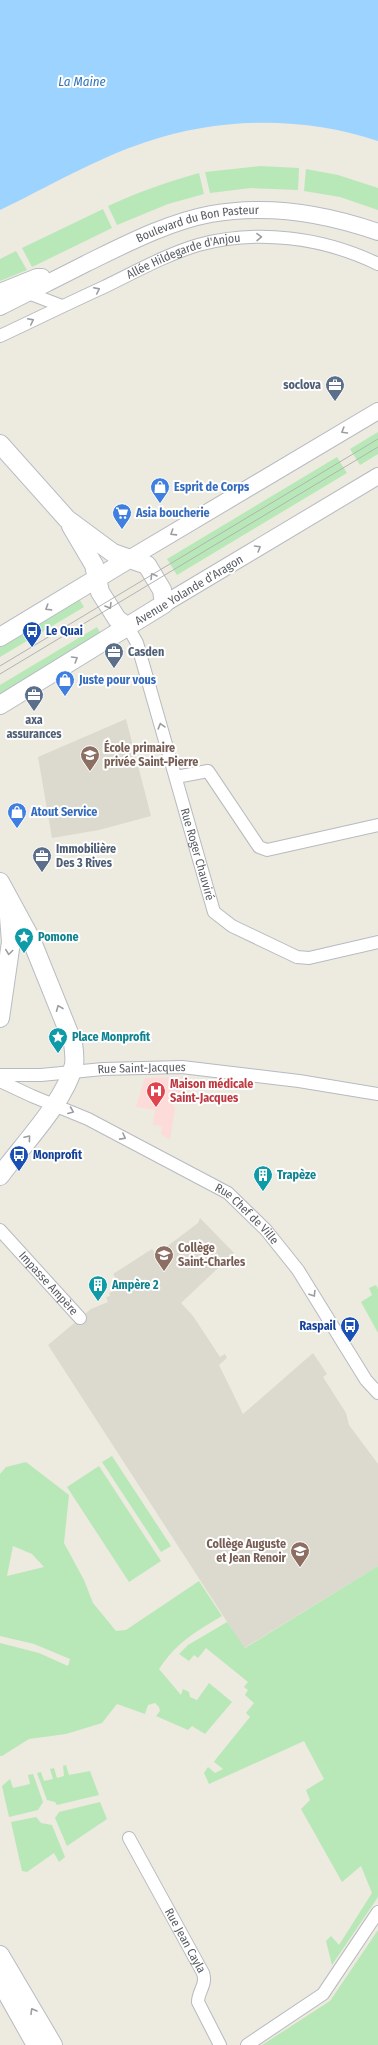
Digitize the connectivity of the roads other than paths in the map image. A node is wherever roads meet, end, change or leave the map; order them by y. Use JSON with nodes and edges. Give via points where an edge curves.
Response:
{"nodes":[{"id":1,"x":378,"y":232,"type":"edge"},
{"id":2,"x":378,"y":264,"type":"edge"},
{"id":3,"x":53,"y":280,"type":"junction"},
{"id":4,"x":0,"y":292,"type":"edge"},
{"id":5,"x":28,"y":293,"type":"junction"},
{"id":6,"x":62,"y":306,"type":"junction"},
{"id":7,"x":0,"y":307,"type":"edge"},
{"id":8,"x":0,"y":336,"type":"edge"},
{"id":9,"x":378,"y":411,"type":"edge"},
{"id":10,"x":0,"y":444,"type":"edge"},
{"id":11,"x":378,"y":476,"type":"edge"},
{"id":12,"x":67,"y":519,"type":"junction"},
{"id":13,"x":130,"y":559,"type":"junction"},
{"id":14,"x":96,"y":580,"type":"junction"},
{"id":15,"x":164,"y":604,"type":"junction"},
{"id":16,"x":128,"y":626,"type":"junction"},
{"id":17,"x":0,"y":637,"type":"edge"},
{"id":18,"x":0,"y":705,"type":"edge"},
{"id":19,"x":176,"y":777,"type":"junction"},
{"id":20,"x":378,"y":826,"type":"edge"},
{"id":21,"x":0,"y":882,"type":"edge"},
{"id":22,"x":8,"y":900,"type":"junction"},
{"id":23,"x":378,"y":942,"type":"edge"},
{"id":24,"x":0,"y":1018,"type":"edge"},
{"id":25,"x":71,"y":1072,"type":"junction"},
{"id":26,"x":0,"y":1075,"type":"edge"},
{"id":27,"x":0,"y":1081,"type":"edge"},
{"id":28,"x":378,"y":1094,"type":"edge"},
{"id":29,"x":54,"y":1104,"type":"junction"},
{"id":30,"x":0,"y":1176,"type":"edge"},
{"id":31,"x":0,"y":1230,"type":"edge"},
{"id":32,"x":80,"y":1318,"type":"dead end"},
{"id":33,"x":378,"y":1393,"type":"edge"},
{"id":34,"x":129,"y":1838,"type":"dead end"},
{"id":35,"x":378,"y":1912,"type":"edge"},
{"id":36,"x":0,"y":1955,"type":"edge"},
{"id":37,"x":0,"y":1981,"type":"edge"},
{"id":38,"x":36,"y":2045,"type":"edge"},
{"id":39,"x":53,"y":2045,"type":"edge"},
{"id":40,"x":220,"y":2045,"type":"edge"},
{"id":41,"x":247,"y":2045,"type":"edge"}],
"edges":[{"from":1,"to":3,"type":"street","name":"Boulevard du Bon Pasteur","via":[[298,212],[255,210],[210,214],[167,227],[123,245]]},
{"from":6,"to":2,"type":"street","name":"Allée Hildegarde d'Anjou","one_way":true,"via":[[175,253],[198,245],[226,240],[266,237],[304,240],[352,253]]},
{"from":3,"to":4,"type":"street","via":[[37,277]]},
{"from":3,"to":5,"type":"street","name":"Boulevard du Bon Pasteur"},
{"from":5,"to":6,"type":"street"},
{"from":5,"to":7,"type":"street","name":"Boulevard du Bon Pasteur"},
{"from":8,"to":6,"type":"street","name":"Allée Hildegarde d'Anjou","one_way":true},
{"from":9,"to":13,"type":"street","one_way":true},
{"from":10,"to":12,"type":"main road"},
{"from":15,"to":11,"type":"street","name":"Avenue Yolande d’Aragon","one_way":true},
{"from":12,"to":13,"type":"main road","via":[[113,553]]},
{"from":12,"to":14,"type":"main road","via":[[94,565]]},
{"from":13,"to":14,"type":"main road"},
{"from":15,"to":13,"type":"main road","one_way":true,"via":[[162,590],[147,565]]},
{"from":14,"to":16,"type":"main road","one_way":true,"via":[[100,592],[117,619]]},
{"from":14,"to":17,"type":"main road","one_way":true},
{"from":15,"to":16,"type":"main road","name":"Avenue Yolande d’Aragon"},
{"from":18,"to":16,"type":"main road","name":"Avenue Yolande d’Aragon","one_way":true},
{"from":19,"to":16,"type":"street","name":"Rue Roger Chauviré","one_way":true,"via":[[137,643]]},
{"from":19,"to":20,"type":"street","via":[[208,771],[259,847],[267,850]]},
{"from":19,"to":23,"type":"street","name":"Rue Roger Chauviré","via":[[214,912],[224,921],[297,957],[309,958]]},
{"from":21,"to":22,"type":"main road"},
{"from":22,"to":24,"type":"main road","one_way":true,"via":[[11,942]]},
{"from":25,"to":22,"type":"main road","one_way":true,"via":[[74,1063],[73,1042],[31,939]]},
{"from":25,"to":26,"type":"street"},
{"from":25,"to":28,"type":"street","name":"Rue Saint-Jacques","via":[[182,1067],[299,1081]]},
{"from":25,"to":29,"type":"main road"},
{"from":27,"to":29,"type":"street"},
{"from":30,"to":29,"type":"main road","one_way":true},
{"from":29,"to":33,"type":"street","name":"Rue Chef de Ville","one_way":true,"via":[[88,1119],[231,1196],[266,1230],[298,1270],[366,1380]]},
{"from":31,"to":32,"type":"street","name":"Impasse Ampère"},
{"from":34,"to":40,"type":"street","name":"Rue Jean Cayla","via":[[203,1973],[204,1983],[198,2002]]},
{"from":35,"to":41,"type":"street","via":[[324,1994]]},
{"from":39,"to":36,"type":"main road","one_way":true},
{"from":37,"to":38,"type":"main road"}]}
